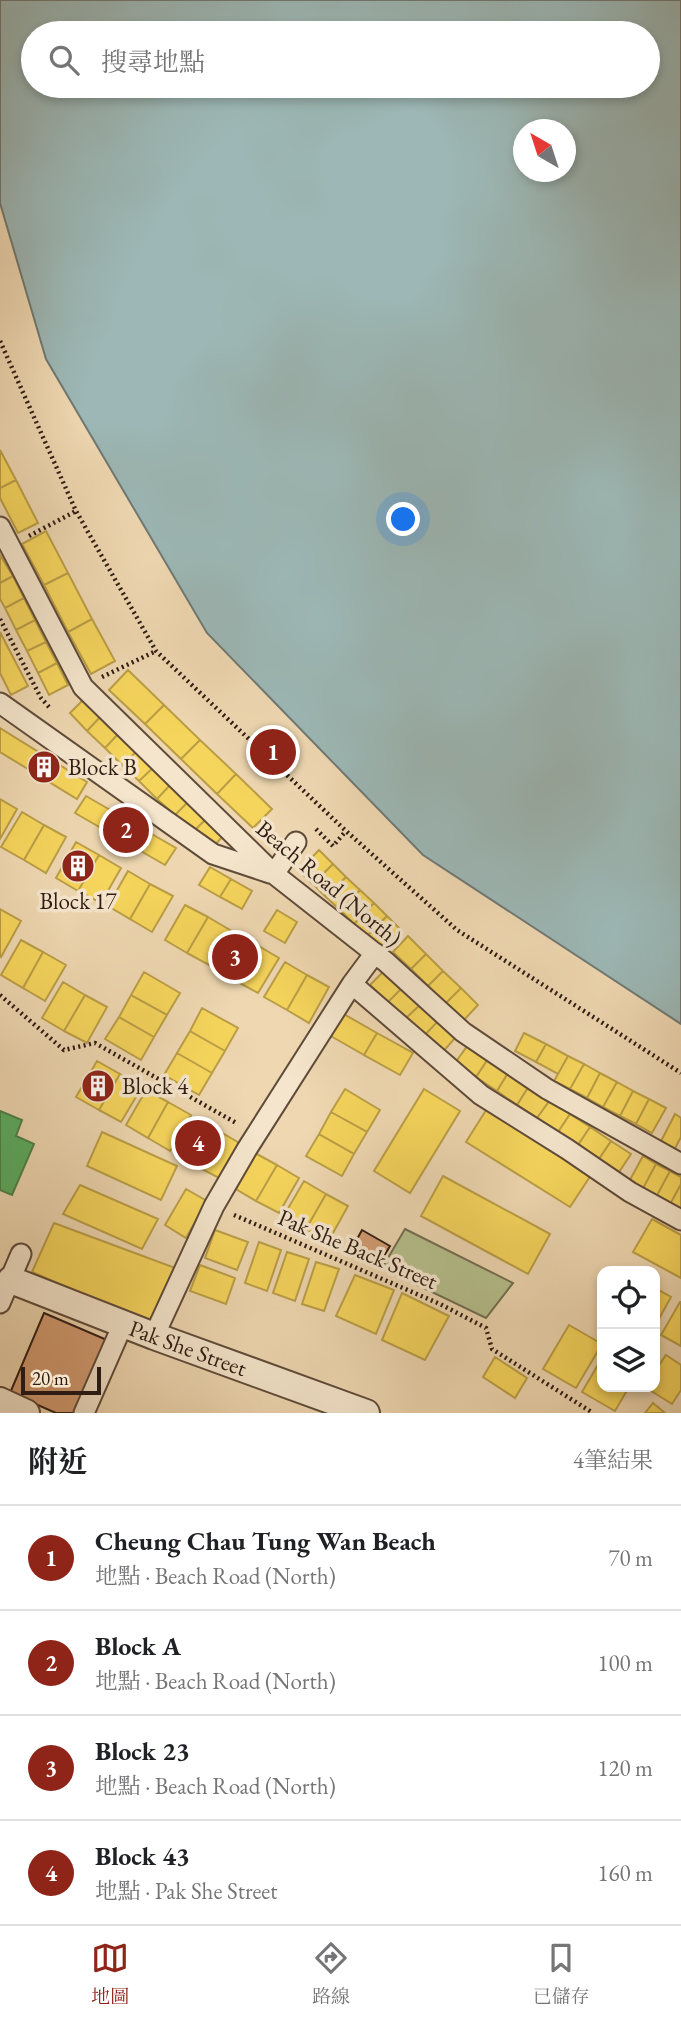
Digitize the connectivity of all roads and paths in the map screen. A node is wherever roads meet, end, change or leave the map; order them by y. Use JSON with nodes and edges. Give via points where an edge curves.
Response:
{"nodes":[{"id":1,"x":0,"y":341,"type":"edge"},
{"id":2,"x":76,"y":510,"type":"junction"},
{"id":3,"x":0,"y":527,"type":"edge"},
{"id":4,"x":9,"y":546,"type":"junction"},
{"id":5,"x":0,"y":619,"type":"edge"},
{"id":6,"x":156,"y":651,"type":"junction"},
{"id":7,"x":83,"y":687,"type":"junction"},
{"id":8,"x":0,"y":703,"type":"edge"},
{"id":9,"x":57,"y":715,"type":"dead end"},
{"id":10,"x":312,"y":825,"type":"dead end"},
{"id":11,"x":346,"y":831,"type":"junction"},
{"id":12,"x":296,"y":842,"type":"dead end"},
{"id":13,"x":274,"y":874,"type":"junction"},
{"id":14,"x":375,"y":953,"type":"junction"},
{"id":15,"x":352,"y":984,"type":"junction"},
{"id":16,"x":0,"y":995,"type":"edge"},
{"id":17,"x":681,"y":1073,"type":"edge"},
{"id":18,"x":257,"y":1135,"type":"junction"},
{"id":19,"x":681,"y":1164,"type":"edge"},
{"id":20,"x":214,"y":1206,"type":"junction"},
{"id":21,"x":681,"y":1220,"type":"edge"},
{"id":22,"x":20,"y":1254,"type":"dead end"},
{"id":23,"x":5,"y":1292,"type":"edge"},
{"id":24,"x":123,"y":1324,"type":"junction"},
{"id":25,"x":154,"y":1336,"type":"junction"},
{"id":26,"x":0,"y":1401,"type":"edge"},
{"id":27,"x":26,"y":1413,"type":"edge"},
{"id":28,"x":84,"y":1413,"type":"edge"},
{"id":29,"x":366,"y":1413,"type":"edge"},
{"id":30,"x":593,"y":1413,"type":"edge"}],
"edges":[{"from":1,"to":2,"type":"path"},
{"from":2,"to":4,"type":"path"},
{"from":2,"to":6,"type":"path"},
{"from":3,"to":4,"type":"street","name":"Beach Road (North)"},
{"from":4,"to":7,"type":"street","name":"Beach Road (North)"},
{"from":5,"to":9,"type":"path","via":[[41,698]]},
{"from":6,"to":7,"type":"path"},
{"from":6,"to":11,"type":"path"},
{"from":7,"to":13,"type":"street","name":"Beach Road (North)"},
{"from":8,"to":13,"type":"street","via":[[213,854]]},
{"from":10,"to":11,"type":"path","via":[[333,846]]},
{"from":11,"to":17,"type":"path","via":[[457,930]]},
{"from":12,"to":13,"type":"street"},
{"from":13,"to":14,"type":"street","name":"Beach Road (North)"},
{"from":14,"to":15,"type":"street"},
{"from":14,"to":19,"type":"street","name":"Beach Road (North)","via":[[474,1039],[547,1089]]},
{"from":15,"to":18,"type":"street"},
{"from":15,"to":21,"type":"street","via":[[481,1095]]},
{"from":16,"to":18,"type":"path","via":[[64,1049],[95,1043]]},
{"from":18,"to":20,"type":"street"},
{"from":20,"to":25,"type":"street"},
{"from":20,"to":30,"type":"path","name":"Pak She Back Street","via":[[486,1328],[492,1349]]},
{"from":22,"to":23,"type":"street"},
{"from":23,"to":24,"type":"street","name":"Pak She Street"},
{"from":24,"to":25,"type":"street","name":"Pak She Street"},
{"from":24,"to":28,"type":"street"},
{"from":25,"to":29,"type":"street","name":"Pak She Street"},
{"from":26,"to":27,"type":"street"}]}
